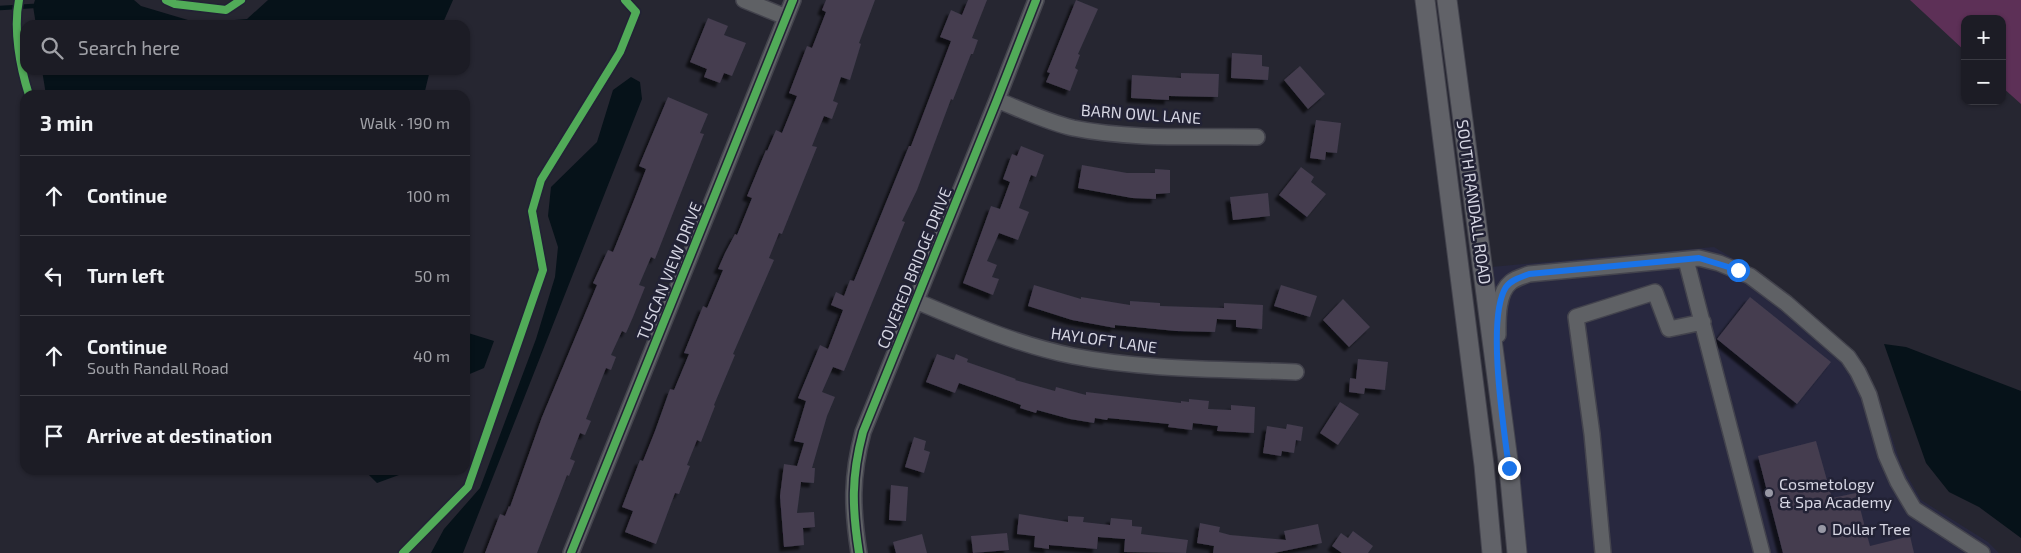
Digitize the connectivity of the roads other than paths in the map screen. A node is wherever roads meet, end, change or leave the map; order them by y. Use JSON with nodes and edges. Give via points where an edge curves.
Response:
{"nodes":[{"id":1,"x":744,"y":0,"type":"edge"},
{"id":2,"x":793,"y":0,"type":"edge"},
{"id":3,"x":1036,"y":0,"type":"edge"},
{"id":4,"x":1425,"y":0,"type":"edge"},
{"id":5,"x":1447,"y":0,"type":"edge"},
{"id":6,"x":786,"y":17,"type":"junction"},
{"id":7,"x":998,"y":100,"type":"junction"},
{"id":8,"x":1257,"y":137,"type":"dead end"},
{"id":9,"x":1686,"y":260,"type":"junction"},
{"id":10,"x":916,"y":301,"type":"junction"},
{"id":11,"x":1703,"y":322,"type":"junction"},
{"id":12,"x":1296,"y":372,"type":"dead end"},
{"id":13,"x":1499,"y":386,"type":"junction"},
{"id":14,"x":571,"y":553,"type":"edge"},
{"id":15,"x":859,"y":553,"type":"edge"},
{"id":16,"x":1492,"y":553,"type":"edge"},
{"id":17,"x":1517,"y":553,"type":"edge"},
{"id":18,"x":1603,"y":553,"type":"edge"},
{"id":19,"x":1762,"y":553,"type":"edge"},
{"id":20,"x":1982,"y":553,"type":"edge"}],
"edges":[{"from":1,"to":6,"type":"street"},
{"from":2,"to":6,"type":"street","name":"TUSCAN VIEW DRIVE"},
{"from":3,"to":7,"type":"street","name":"COVERED BRIDGE DRIVE"},
{"from":4,"to":16,"type":"main road","name":"SOUTH RANDALL ROAD","via":[[1484,465]]},
{"from":5,"to":13,"type":"main road","name":"SOUTH RANDALL ROAD"},
{"from":6,"to":14,"type":"street","name":"TUSCAN VIEW DRIVE"},
{"from":7,"to":8,"type":"street","name":"BARN OWL LANE","via":[[1071,127],[1100,133]]},
{"from":7,"to":10,"type":"street","name":"COVERED BRIDGE DRIVE"},
{"from":9,"to":11,"type":"street"},
{"from":9,"to":13,"type":"street","via":[[1551,271],[1529,274],[1512,282],[1503,295],[1498,317]]},
{"from":9,"to":20,"type":"street","via":[[1699,258],[1719,263],[1750,276],[1848,357],[1864,382],[1886,454],[1914,509]]},
{"from":10,"to":12,"type":"street","name":"HAYLOFT LANE","via":[[999,336],[1074,357]]},
{"from":10,"to":15,"type":"street","name":"COVERED BRIDGE DRIVE","via":[[863,432],[855,460],[853,518]]},
{"from":11,"to":18,"type":"street","via":[[1669,329],[1655,292],[1576,316],[1591,425]]},
{"from":11,"to":19,"type":"street"},
{"from":13,"to":17,"type":"main road","name":"SOUTH RANDALL ROAD"}]}
